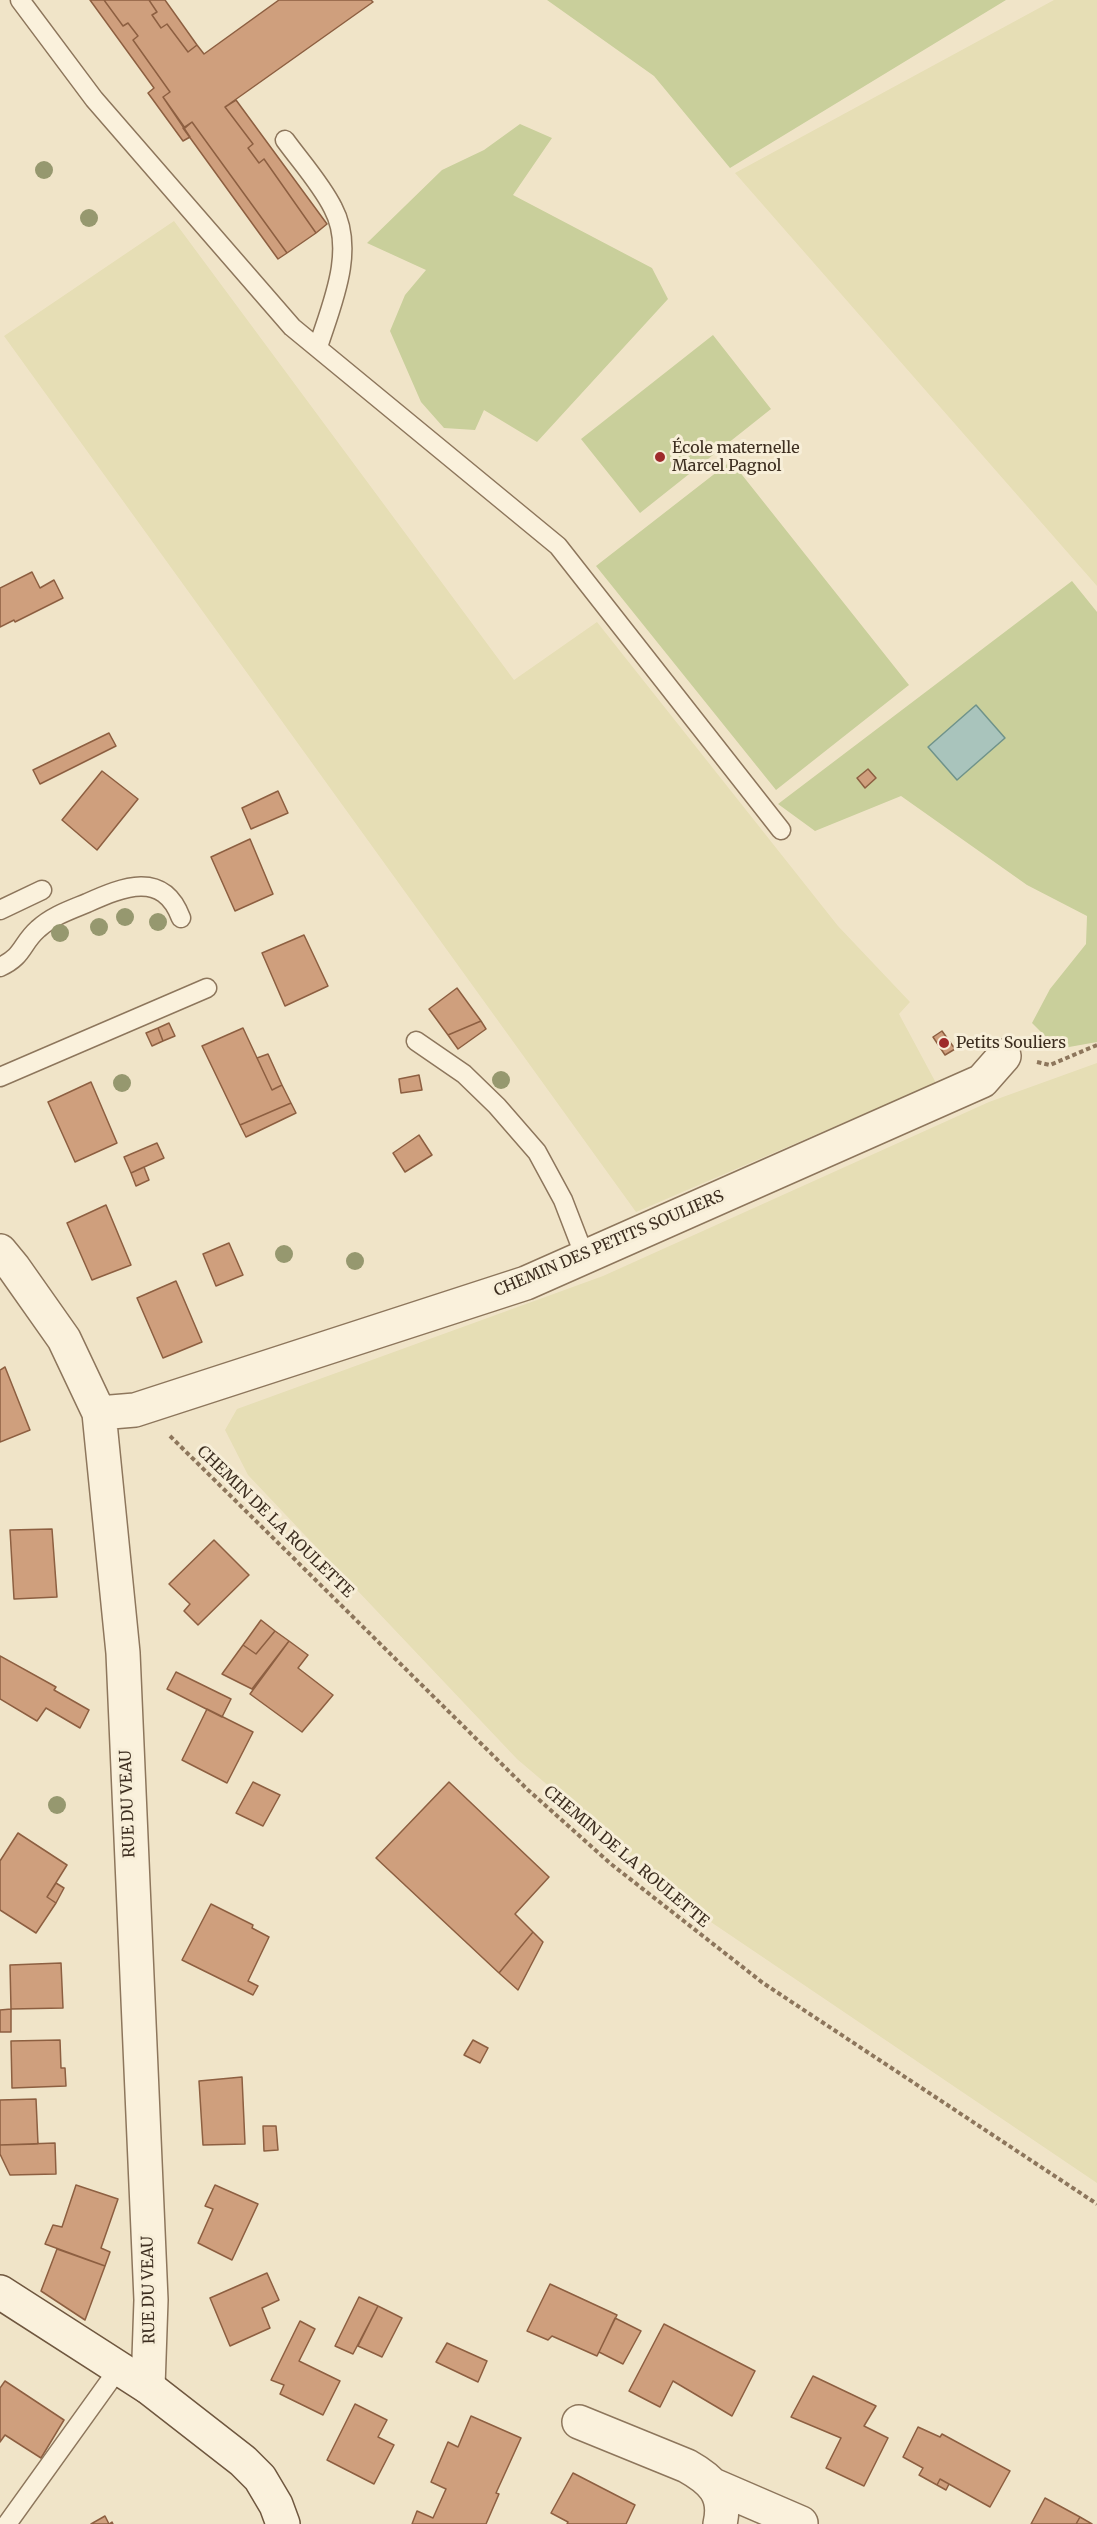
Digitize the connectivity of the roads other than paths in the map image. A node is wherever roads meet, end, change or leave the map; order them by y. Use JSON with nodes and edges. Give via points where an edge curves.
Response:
{"nodes":[{"id":1,"x":20,"y":0,"type":"edge"},
{"id":2,"x":285,"y":140,"type":"dead end"},
{"id":3,"x":318,"y":348,"type":"junction"},
{"id":4,"x":781,"y":830,"type":"dead end"},
{"id":5,"x":42,"y":890,"type":"dead end"},
{"id":6,"x":0,"y":910,"type":"edge"},
{"id":7,"x":181,"y":918,"type":"dead end"},
{"id":8,"x":0,"y":967,"type":"edge"},
{"id":9,"x":207,"y":988,"type":"dead end"},
{"id":10,"x":416,"y":1041,"type":"dead end"},
{"id":11,"x":1004,"y":1056,"type":"road end"},
{"id":12,"x":0,"y":1077,"type":"edge"},
{"id":13,"x":0,"y":1251,"type":"edge"},
{"id":14,"x":585,"y":1257,"type":"junction"},
{"id":15,"x":99,"y":1413,"type":"junction"},
{"id":16,"x":0,"y":2292,"type":"edge"},
{"id":17,"x":118,"y":2368,"type":"junction"},
{"id":18,"x":148,"y":2387,"type":"junction"},
{"id":19,"x":579,"y":2422,"type":"dead end"},
{"id":20,"x":713,"y":2485,"type":"junction"},
{"id":21,"x":801,"y":2523,"type":"edge"},
{"id":22,"x":7,"y":2524,"type":"edge"},
{"id":23,"x":283,"y":2524,"type":"edge"},
{"id":24,"x":720,"y":2524,"type":"edge"}],
"edges":[{"from":1,"to":3,"type":"lane","via":[[94,99],[292,327]]},
{"from":2,"to":3,"type":"lane","via":[[334,209],[342,242],[339,281]]},
{"from":3,"to":4,"type":"lane","via":[[558,546]]},
{"from":5,"to":6,"type":"lane"},
{"from":7,"to":8,"type":"lane","via":[[175,902],[160,890],[142,886],[120,889],[53,918],[37,930],[15,960]]},
{"from":9,"to":12,"type":"lane"},
{"from":10,"to":14,"type":"lane","via":[[464,1074],[537,1152],[563,1200]]},
{"from":11,"to":14,"type":"street","name":"CHEMIN DES PETITS SOULIERS","via":[[982,1081]]},
{"from":13,"to":15,"type":"street","name":"RUE DU VEAU","via":[[64,1339]]},
{"from":14,"to":15,"type":"street","name":"CHEMIN DES PETITS SOULIERS","via":[[526,1283],[135,1410]]},
{"from":15,"to":18,"type":"street","name":"RUE DU VEAU","via":[[123,1653],[151,2300]]},
{"from":16,"to":17,"type":"street"},
{"from":17,"to":18,"type":"street"},
{"from":17,"to":22,"type":"lane"},
{"from":18,"to":23,"type":"street","via":[[260,2478]]},
{"from":19,"to":20,"type":"street","via":[[687,2466]]},
{"from":20,"to":21,"type":"street"},
{"from":20,"to":24,"type":"street","via":[[721,2497]]}]}
